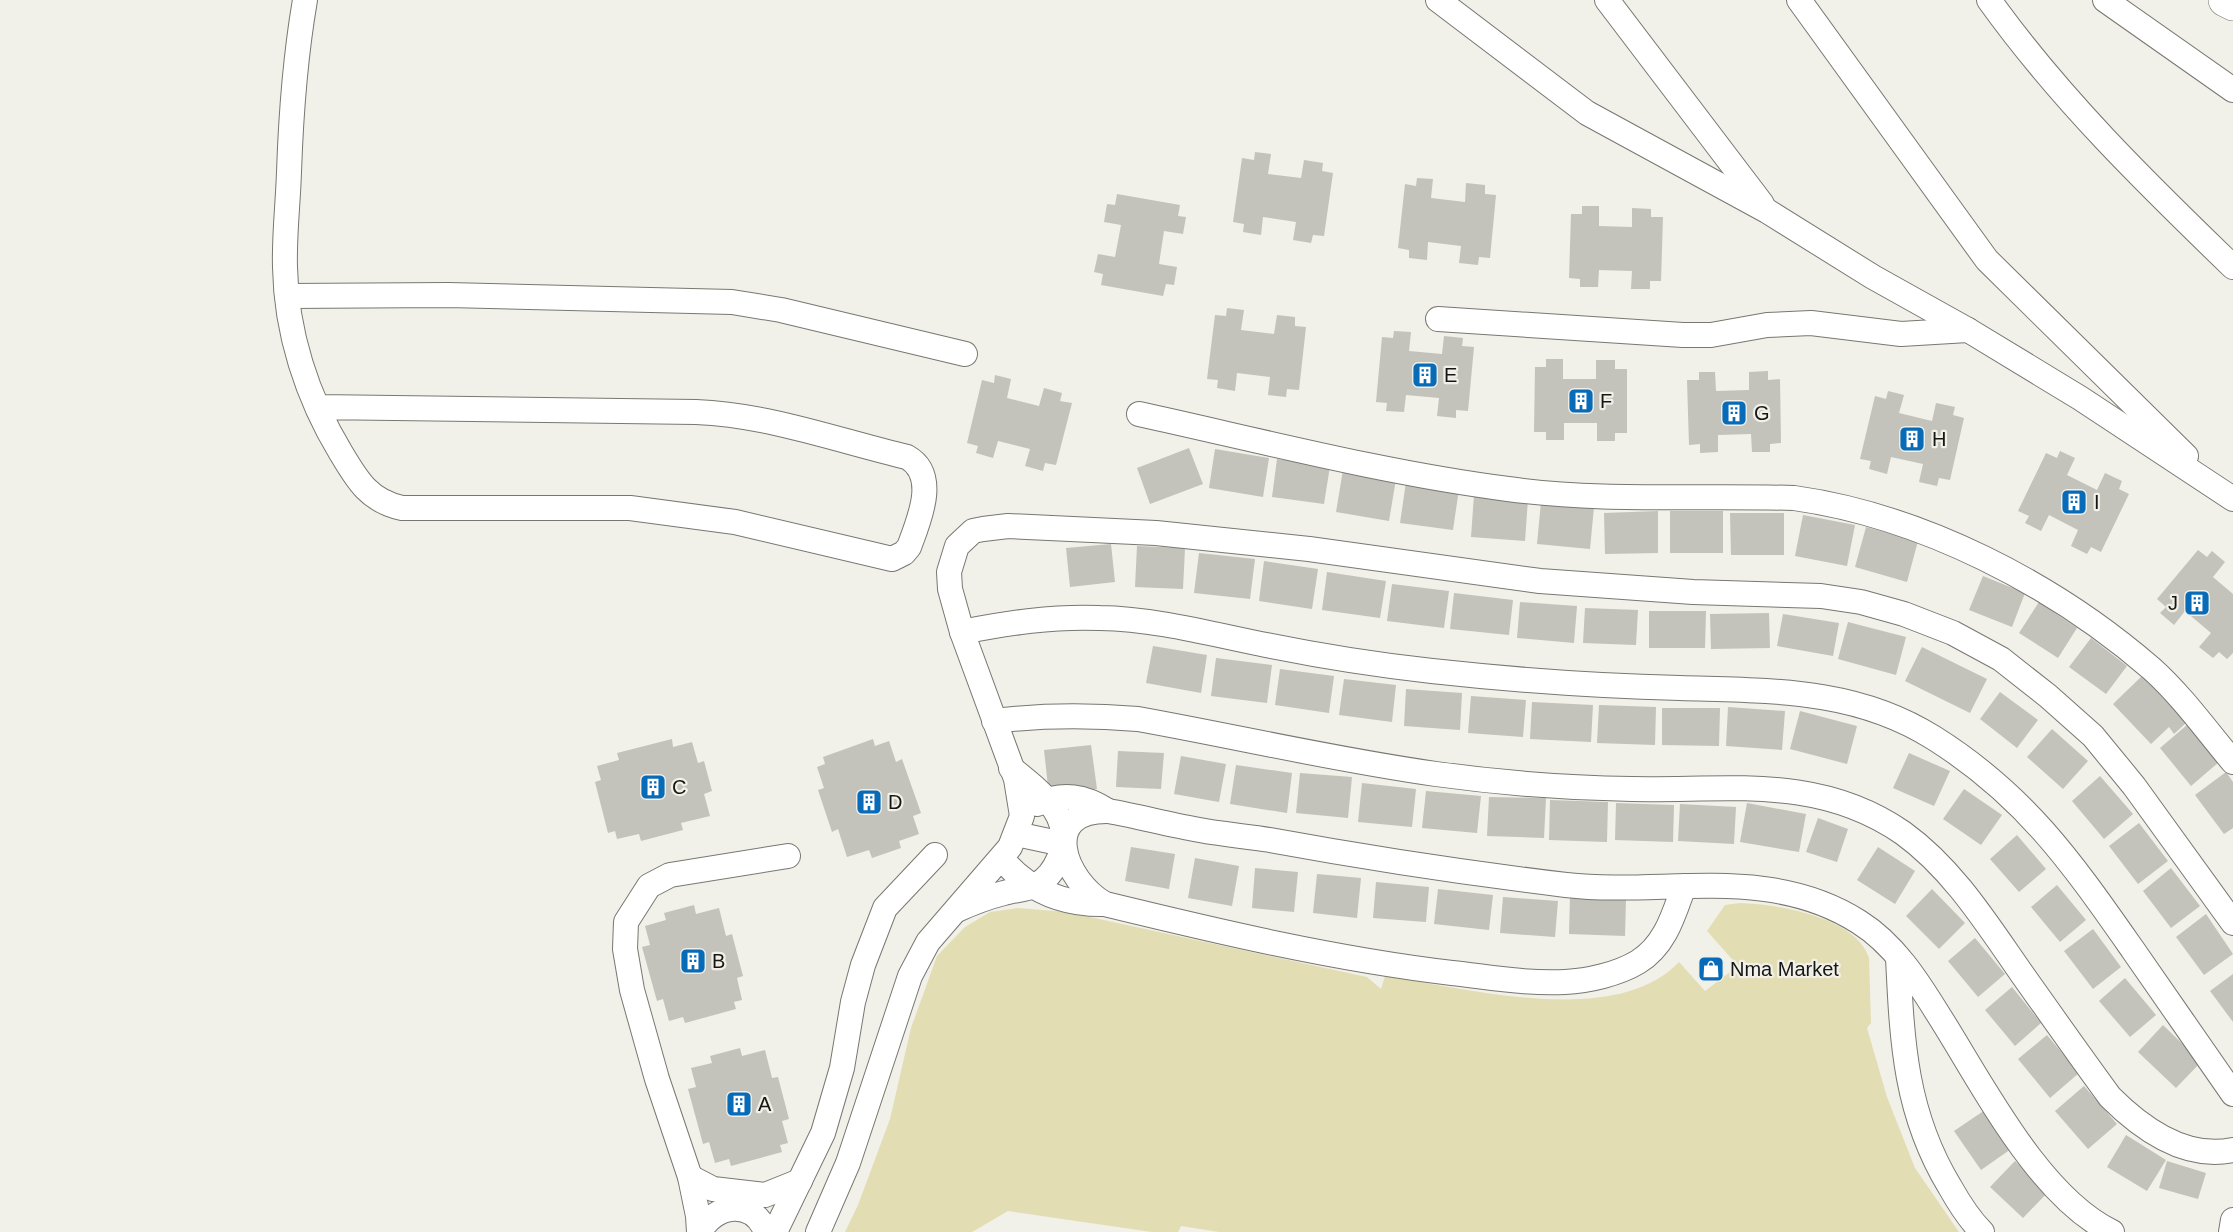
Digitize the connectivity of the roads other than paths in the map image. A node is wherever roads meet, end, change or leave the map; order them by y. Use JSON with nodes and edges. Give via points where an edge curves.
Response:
{"nodes":[{"id":1,"x":305,"y":0,"type":"edge"},
{"id":2,"x":1438,"y":0,"type":"edge"},
{"id":3,"x":1607,"y":0,"type":"edge"},
{"id":4,"x":1799,"y":0,"type":"edge"},
{"id":5,"x":1989,"y":0,"type":"edge"},
{"id":6,"x":2105,"y":0,"type":"edge"},
{"id":7,"x":2225,"y":0,"type":"edge"},
{"id":8,"x":2233,"y":4,"type":"edge"},
{"id":9,"x":2233,"y":90,"type":"edge"},
{"id":10,"x":1767,"y":211,"type":"junction"},
{"id":11,"x":2233,"y":267,"type":"edge"},
{"id":12,"x":287,"y":296,"type":"junction"},
{"id":13,"x":1438,"y":319,"type":"dead end"},
{"id":14,"x":1968,"y":330,"type":"junction"},
{"id":15,"x":965,"y":354,"type":"dead end"},
{"id":16,"x":316,"y":407,"type":"junction"},
{"id":17,"x":1140,"y":414,"type":"dead end"},
{"id":18,"x":2227,"y":496,"type":"edge"},
{"id":19,"x":962,"y":632,"type":"junction"},
{"id":20,"x":994,"y":721,"type":"junction"},
{"id":21,"x":2233,"y":762,"type":"edge"},
{"id":22,"x":1010,"y":767,"type":"junction"},
{"id":23,"x":1049,"y":799,"type":"junction"},
{"id":24,"x":1108,"y":810,"type":"junction"},
{"id":25,"x":1019,"y":825,"type":"junction"},
{"id":26,"x":1063,"y":844,"type":"junction"},
{"id":27,"x":936,"y":855,"type":"dead end"},
{"id":28,"x":788,"y":856,"type":"dead end"},
{"id":29,"x":1002,"y":859,"type":"junction"},
{"id":30,"x":1684,"y":886,"type":"junction"},
{"id":31,"x":1033,"y":887,"type":"junction"},
{"id":32,"x":1105,"y":904,"type":"junction"},
{"id":33,"x":955,"y":911,"type":"junction"},
{"id":34,"x":2233,"y":923,"type":"edge"},
{"id":35,"x":1898,"y":957,"type":"junction"},
{"id":36,"x":2233,"y":1094,"type":"edge"},
{"id":37,"x":2233,"y":1150,"type":"edge"},
{"id":38,"x":690,"y":1177,"type":"junction"},
{"id":39,"x":800,"y":1180,"type":"junction"},
{"id":40,"x":2233,"y":1220,"type":"edge"},
{"id":41,"x":699,"y":1232,"type":"edge"},
{"id":42,"x":765,"y":1232,"type":"edge"},
{"id":43,"x":775,"y":1232,"type":"edge"},
{"id":44,"x":818,"y":1232,"type":"edge"},
{"id":45,"x":1982,"y":1232,"type":"edge"},
{"id":46,"x":2112,"y":1232,"type":"edge"},
{"id":47,"x":2231,"y":1232,"type":"edge"}],
"edges":[{"from":1,"to":12,"type":"street","via":[[290,116]]},
{"from":2,"to":10,"type":"street","via":[[1587,113]]},
{"from":3,"to":10,"type":"street"},
{"from":4,"to":18,"type":"street","via":[[1987,260]]},
{"from":5,"to":11,"type":"street","via":[[2032,58],[2101,136]]},
{"from":6,"to":9,"type":"street"},
{"from":7,"to":8,"type":"main road"},
{"from":10,"to":14,"type":"street"},
{"from":12,"to":15,"type":"street","via":[[722,301],[781,310]]},
{"from":12,"to":16,"type":"street","via":[[298,353]]},
{"from":13,"to":14,"type":"street","via":[[1683,335],[1811,323],[1901,333]]},
{"from":14,"to":18,"type":"street","via":[[2080,398]]},
{"from":16,"to":16,"type":"street","via":[[362,487],[380,501],[402,508],[665,511],[735,522],[891,559],[909,547],[925,482],[920,467],[907,457],[742,415]]},
{"from":17,"to":21,"type":"street","via":[[1405,473],[1509,489],[1570,496],[1794,498],[1826,502],[1930,533],[2030,584],[2118,643],[2153,670]]},
{"from":19,"to":20,"type":"street"},
{"from":19,"to":34,"type":"street","via":[[950,581],[951,559],[957,546],[973,531],[1008,526],[1156,532],[1540,580],[1693,592],[1821,596],[1861,602],[1953,633],[2001,659],[2048,696],[2093,736]]},
{"from":19,"to":36,"type":"street","via":[[1061,618],[1144,621],[1430,671],[1574,683],[1787,691],[1859,705],[1898,719],[1966,760],[2031,815],[2077,870]]},
{"from":20,"to":22,"type":"street"},
{"from":20,"to":37,"type":"street","via":[[1060,715],[1138,719],[1437,774],[1568,787],[1765,787],[1862,808],[1905,835],[1953,879],[2110,1097],[2133,1120],[2177,1144],[2201,1150]]},
{"from":22,"to":23,"type":"street"},
{"from":22,"to":25,"type":"street","via":[[1019,791]]},
{"from":23,"to":24,"type":"street","via":[[1080,797]]},
{"from":23,"to":25,"type":"street","via":[[1029,809]]},
{"from":23,"to":26,"type":"street","via":[[1061,820]]},
{"from":24,"to":26,"type":"street","via":[[1078,818]]},
{"from":24,"to":30,"type":"street","via":[[1194,829],[1474,874],[1571,885]]},
{"from":25,"to":26,"type":"street"},
{"from":25,"to":29,"type":"street"},
{"from":26,"to":31,"type":"street","via":[[1051,873]]},
{"from":26,"to":32,"type":"street","via":[[1076,879]]},
{"from":27,"to":39,"type":"street","via":[[885,909],[853,1002],[842,1068],[823,1133]]},
{"from":28,"to":38,"type":"street","via":[[670,875],[649,886],[626,922],[625,948],[633,990]]},
{"from":29,"to":31,"type":"street"},
{"from":29,"to":33,"type":"street","via":[[976,883]]},
{"from":30,"to":32,"type":"street","via":[[1668,928],[1656,947],[1639,962],[1591,979],[1566,982],[1471,975],[1331,955]]},
{"from":30,"to":35,"type":"street","via":[[1767,887],[1796,894],[1858,921]]},
{"from":31,"to":32,"type":"street","via":[[1069,901]]},
{"from":31,"to":33,"type":"street","via":[[993,896]]},
{"from":33,"to":44,"type":"street","via":[[928,942],[910,976],[848,1163]]},
{"from":35,"to":45,"type":"street","via":[[1902,1040],[1916,1115],[1942,1174]]},
{"from":35,"to":46,"type":"street","via":[[1912,972],[2037,1168],[2076,1208]]},
{"from":38,"to":39,"type":"street","via":[[713,1189],[765,1195]]},
{"from":38,"to":41,"type":"street"},
{"from":39,"to":43,"type":"street"},
{"from":40,"to":47,"type":"street"},
{"from":41,"to":42,"type":"street","via":[[713,1214],[734,1208],[756,1216]]}]}
